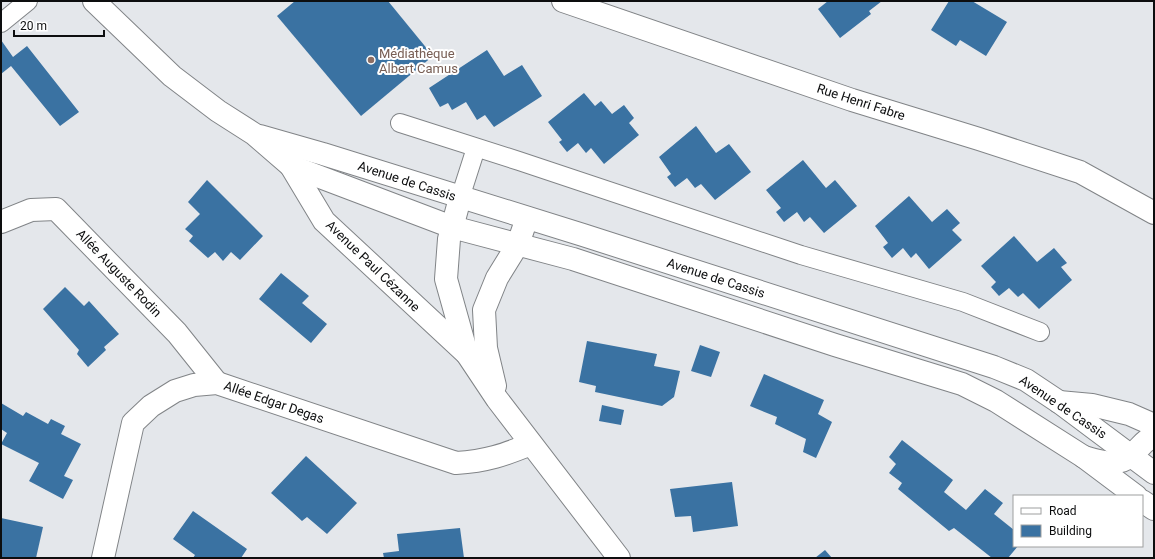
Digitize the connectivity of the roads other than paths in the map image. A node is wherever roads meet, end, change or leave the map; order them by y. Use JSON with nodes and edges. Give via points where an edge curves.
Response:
{"nodes":[{"id":1,"x":28,"y":1,"type":"edge"},
{"id":2,"x":94,"y":1,"type":"edge"},
{"id":3,"x":563,"y":1,"type":"edge"},
{"id":4,"x":1,"y":23,"type":"edge"},
{"id":5,"x":400,"y":124,"type":"dead end"},
{"id":6,"x":254,"y":134,"type":"junction"},
{"id":7,"x":476,"y":148,"type":"junction"},
{"id":8,"x":292,"y":166,"type":"junction"},
{"id":9,"x":460,"y":198,"type":"junction"},
{"id":10,"x":1154,"y":213,"type":"edge"},
{"id":11,"x":527,"y":218,"type":"junction"},
{"id":12,"x":1,"y":222,"type":"edge"},
{"id":13,"x":452,"y":227,"type":"junction"},
{"id":14,"x":518,"y":244,"type":"junction"},
{"id":15,"x":1040,"y":332,"type":"dead end"},
{"id":16,"x":467,"y":354,"type":"junction"},
{"id":17,"x":217,"y":383,"type":"junction"},
{"id":18,"x":498,"y":399,"type":"junction"},
{"id":19,"x":1059,"y":402,"type":"junction"},
{"id":20,"x":1154,"y":425,"type":"edge"},
{"id":21,"x":1154,"y":436,"type":"edge"},
{"id":22,"x":531,"y":444,"type":"junction"},
{"id":23,"x":1132,"y":455,"type":"junction"},
{"id":24,"x":1084,"y":457,"type":"junction"},
{"id":25,"x":1154,"y":472,"type":"edge"},
{"id":26,"x":1135,"y":495,"type":"edge"},
{"id":27,"x":1143,"y":502,"type":"edge"},
{"id":28,"x":1154,"y":509,"type":"edge"},
{"id":29,"x":103,"y":558,"type":"edge"},
{"id":30,"x":619,"y":558,"type":"edge"}],
"edges":[{"from":1,"to":4,"type":"lane"},
{"from":2,"to":6,"type":"street","name":"Avenue de Cassis","via":[[172,76],[218,111]]},
{"from":3,"to":10,"type":"street","name":"Rue Henri Fabre","via":[[852,100],[1080,172]]},
{"from":5,"to":7,"type":"lane"},
{"from":6,"to":8,"type":"street","name":"Avenue de Cassis"},
{"from":6,"to":9,"type":"street","name":"Avenue de Cassis"},
{"from":7,"to":9,"type":"lane"},
{"from":7,"to":15,"type":"lane","via":[[801,255],[963,302]]},
{"from":8,"to":13,"type":"street","name":"Avenue de Cassis"},
{"from":8,"to":16,"type":"street","name":"Avenue Paul Cézanne","via":[[324,221]]},
{"from":9,"to":11,"type":"street","name":"Avenue de Cassis"},
{"from":9,"to":13,"type":"street","name":"Avenue Paul Cézanne"},
{"from":11,"to":14,"type":"street","name":"Avenue Paul Cézanne"},
{"from":11,"to":19,"type":"street","name":"Avenue de Cassis","via":[[994,367],[1026,380]]},
{"from":12,"to":17,"type":"street","name":"Allée Auguste Rodin","via":[[31,210],[56,209],[177,333]]},
{"from":13,"to":14,"type":"street","name":"Avenue de Cassis"},
{"from":13,"to":16,"type":"street","name":"Avenue Paul Cézanne","via":[[446,279]]},
{"from":14,"to":18,"type":"street","name":"Avenue Paul Cézanne","via":[[496,278],[484,310],[486,348]]},
{"from":14,"to":24,"type":"street","name":"Avenue de Cassis","via":[[573,259],[962,384],[996,401]]},
{"from":16,"to":18,"type":"street","name":"Avenue Paul Cézanne"},
{"from":17,"to":22,"type":"street","name":"Allée Edgar Degas","via":[[456,463],[478,462]]},
{"from":17,"to":29,"type":"street","name":"Allée Edgar Degas","via":[[194,385],[175,391],[151,406],[133,423]]},
{"from":18,"to":22,"type":"street","name":"Avenue Paul Cézanne"},
{"from":19,"to":20,"type":"street","via":[[1092,405],[1128,414]]},
{"from":19,"to":23,"type":"street","name":"Avenue de Cassis"},
{"from":21,"to":23,"type":"street","via":[[1142,443]]},
{"from":22,"to":30,"type":"street","name":"Avenue Paul Cézanne"},
{"from":23,"to":24,"type":"street","via":[[1121,462],[1111,463]]},
{"from":23,"to":25,"type":"street","name":"Avenue de Cassis"},
{"from":24,"to":26,"type":"street","name":"Avenue de Cassis"},
{"from":27,"to":28,"type":"street"}]}
